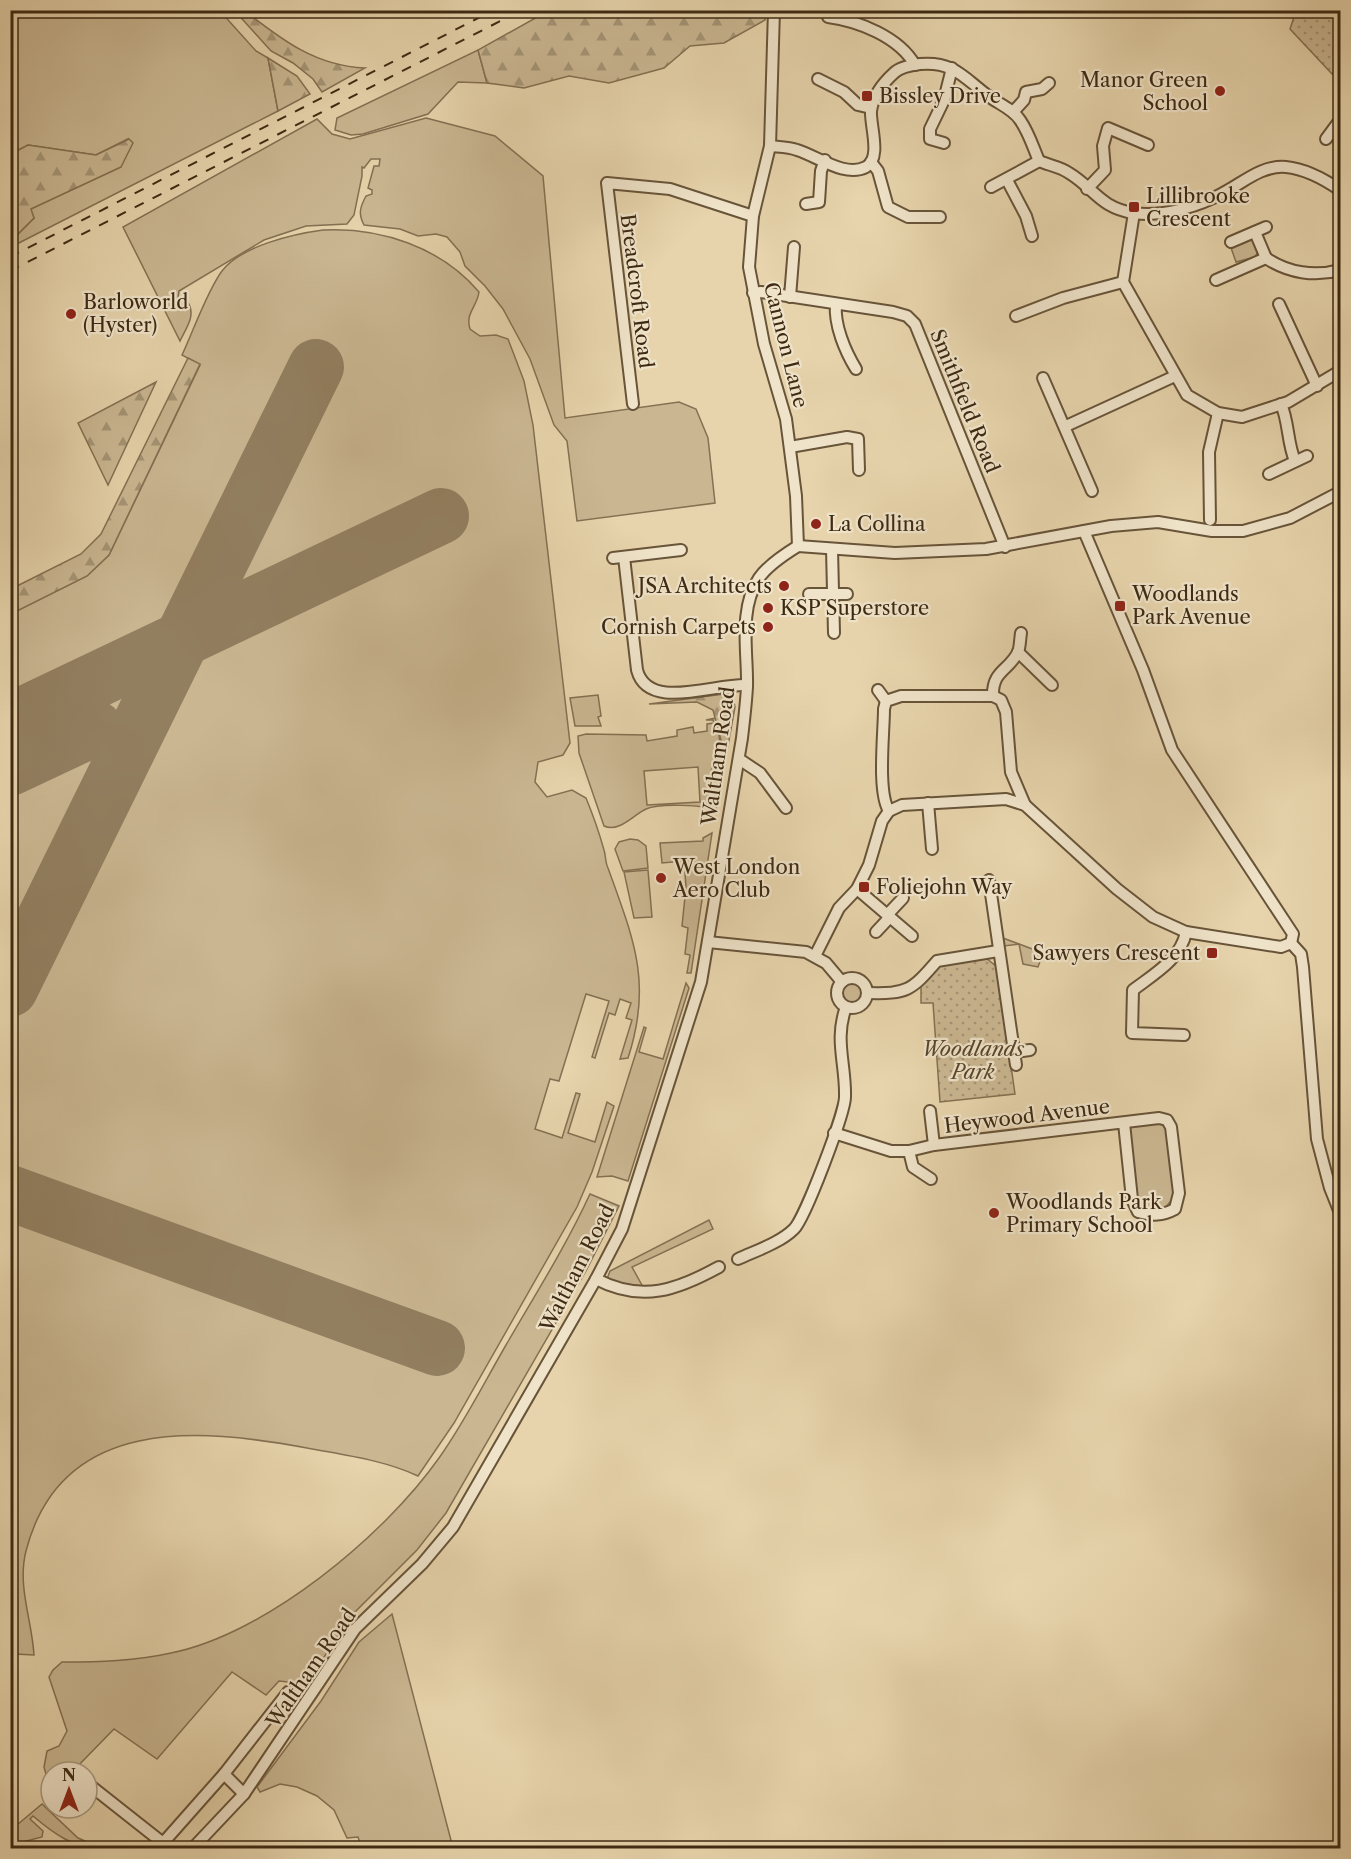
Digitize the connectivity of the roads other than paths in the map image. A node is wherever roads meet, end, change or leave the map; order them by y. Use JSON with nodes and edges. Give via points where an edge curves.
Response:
{"nodes":[{"id":1,"x":774,"y":10,"type":"edge"},
{"id":2,"x":828,"y":17,"type":"dead end"},
{"id":3,"x":915,"y":65,"type":"junction"},
{"id":4,"x":952,"y":68,"type":"junction"},
{"id":5,"x":818,"y":79,"type":"dead end"},
{"id":6,"x":1049,"y":83,"type":"dead end"},
{"id":7,"x":871,"y":108,"type":"junction"},
{"id":8,"x":1013,"y":112,"type":"junction"},
{"id":9,"x":1341,"y":120,"type":"edge"},
{"id":10,"x":1326,"y":139,"type":"dead end"},
{"id":11,"x":944,"y":143,"type":"dead end"},
{"id":12,"x":1148,"y":145,"type":"dead end"},
{"id":13,"x":770,"y":146,"type":"junction"},
{"id":14,"x":825,"y":160,"type":"junction"},
{"id":15,"x":1039,"y":161,"type":"junction"},
{"id":16,"x":871,"y":162,"type":"junction"},
{"id":17,"x":1007,"y":180,"type":"junction"},
{"id":18,"x":991,"y":187,"type":"dead end"},
{"id":19,"x":1088,"y":189,"type":"junction"},
{"id":20,"x":1341,"y":190,"type":"edge"},
{"id":21,"x":806,"y":204,"type":"dead end"},
{"id":22,"x":1134,"y":213,"type":"junction"},
{"id":23,"x":753,"y":216,"type":"junction"},
{"id":24,"x":940,"y":217,"type":"dead end"},
{"id":25,"x":1266,"y":227,"type":"dead end"},
{"id":26,"x":1255,"y":232,"type":"junction"},
{"id":27,"x":1032,"y":236,"type":"dead end"},
{"id":28,"x":1231,"y":242,"type":"dead end"},
{"id":29,"x":794,"y":247,"type":"dead end"},
{"id":30,"x":1266,"y":258,"type":"junction"},
{"id":31,"x":1341,"y":270,"type":"edge"},
{"id":32,"x":1216,"y":280,"type":"dead end"},
{"id":33,"x":1124,"y":282,"type":"junction"},
{"id":34,"x":753,"y":293,"type":"junction"},
{"id":35,"x":790,"y":297,"type":"junction"},
{"id":36,"x":836,"y":304,"type":"junction"},
{"id":37,"x":1279,"y":304,"type":"dead end"},
{"id":38,"x":1016,"y":316,"type":"dead end"},
{"id":39,"x":856,"y":369,"type":"dead end"},
{"id":40,"x":1341,"y":372,"type":"edge"},
{"id":41,"x":1175,"y":376,"type":"junction"},
{"id":42,"x":1043,"y":378,"type":"dead end"},
{"id":43,"x":1317,"y":386,"type":"junction"},
{"id":44,"x":633,"y":404,"type":"dead end"},
{"id":45,"x":1281,"y":404,"type":"junction"},
{"id":46,"x":1218,"y":413,"type":"junction"},
{"id":47,"x":1066,"y":426,"type":"junction"},
{"id":48,"x":790,"y":447,"type":"junction"},
{"id":49,"x":1307,"y":456,"type":"dead end"},
{"id":50,"x":1295,"y":461,"type":"junction"},
{"id":51,"x":859,"y":470,"type":"dead end"},
{"id":52,"x":1269,"y":474,"type":"dead end"},
{"id":53,"x":1092,"y":491,"type":"dead end"},
{"id":54,"x":1341,"y":492,"type":"edge"},
{"id":55,"x":1210,"y":520,"type":"dead end"},
{"id":56,"x":1084,"y":531,"type":"junction"},
{"id":57,"x":798,"y":546,"type":"junction"},
{"id":58,"x":1005,"y":547,"type":"junction"},
{"id":59,"x":832,"y":549,"type":"junction"},
{"id":60,"x":681,"y":550,"type":"dead end"},
{"id":61,"x":809,"y":594,"type":"dead end"},
{"id":62,"x":833,"y":594,"type":"junction"},
{"id":63,"x":847,"y":594,"type":"dead end"},
{"id":64,"x":834,"y":633,"type":"dead end"},
{"id":65,"x":1021,"y":633,"type":"dead end"},
{"id":66,"x":1018,"y":652,"type":"junction"},
{"id":67,"x":747,"y":685,"type":"junction"},
{"id":68,"x":1052,"y":685,"type":"dead end"},
{"id":69,"x":878,"y":690,"type":"dead end"},
{"id":70,"x":993,"y":696,"type":"junction"},
{"id":71,"x":886,"y":701,"type":"junction"},
{"id":72,"x":739,"y":759,"type":"junction"},
{"id":73,"x":1015,"y":785,"type":"junction"},
{"id":74,"x":1006,"y":799,"type":"junction"},
{"id":75,"x":928,"y":803,"type":"junction"},
{"id":76,"x":1025,"y":805,"type":"junction"},
{"id":77,"x":786,"y":808,"type":"dead end"},
{"id":78,"x":889,"y":811,"type":"junction"},
{"id":79,"x":933,"y":849,"type":"dead end"},
{"id":80,"x":989,"y":880,"type":"dead end"},
{"id":81,"x":857,"y":889,"type":"junction"},
{"id":82,"x":1003,"y":890,"type":"dead end"},
{"id":83,"x":991,"y":892,"type":"junction"},
{"id":84,"x":903,"y":898,"type":"dead end"},
{"id":85,"x":889,"y":916,"type":"junction"},
{"id":86,"x":876,"y":932,"type":"dead end"},
{"id":87,"x":1186,"y":932,"type":"junction"},
{"id":88,"x":912,"y":936,"type":"dead end"},
{"id":89,"x":1292,"y":939,"type":"junction"},
{"id":90,"x":708,"y":942,"type":"junction"},
{"id":91,"x":998,"y":951,"type":"junction"},
{"id":92,"x":815,"y":956,"type":"junction"},
{"id":93,"x":842,"y":982,"type":"junction"},
{"id":94,"x":868,"y":993,"type":"junction"},
{"id":95,"x":846,"y":1007,"type":"junction"},
{"id":96,"x":1184,"y":1035,"type":"dead end"},
{"id":97,"x":1030,"y":1050,"type":"dead end"},
{"id":98,"x":1014,"y":1052,"type":"junction"},
{"id":99,"x":1016,"y":1065,"type":"dead end"},
{"id":100,"x":930,"y":1111,"type":"dead end"},
{"id":101,"x":1124,"y":1123,"type":"junction"},
{"id":102,"x":834,"y":1133,"type":"junction"},
{"id":103,"x":934,"y":1145,"type":"junction"},
{"id":104,"x":909,"y":1151,"type":"junction"},
{"id":105,"x":931,"y":1179,"type":"dead end"},
{"id":106,"x":1341,"y":1213,"type":"edge"},
{"id":107,"x":738,"y":1259,"type":"dead end"},
{"id":108,"x":719,"y":1267,"type":"dead end"},
{"id":109,"x":596,"y":1279,"type":"junction"},
{"id":110,"x":288,"y":1692,"type":"dead end"},
{"id":111,"x":224,"y":1774,"type":"junction"},
{"id":112,"x":99,"y":1793,"type":"edge"},
{"id":113,"x":244,"y":1794,"type":"junction"},
{"id":114,"x":200,"y":1846,"type":"edge"}],
"edges":[{"from":1,"to":13,"type":"street","name":"Cannon Lane"},
{"from":2,"to":3,"type":"street","via":[[848,19],[891,40],[906,50]]},
{"from":3,"to":4,"type":"street","via":[[936,63]]},
{"from":3,"to":7,"type":"street","via":[[896,70],[881,86]]},
{"from":4,"to":8,"type":"street"},
{"from":4,"to":11,"type":"street","via":[[944,100],[930,129],[930,140]]},
{"from":5,"to":7,"type":"street","via":[[844,92],[858,105]]},
{"from":6,"to":8,"type":"street","via":[[1026,93]]},
{"from":7,"to":16,"type":"street","via":[[875,152]]},
{"from":8,"to":15,"type":"street","via":[[1032,140]]},
{"from":9,"to":10,"type":"street"},
{"from":12,"to":19,"type":"street","via":[[1108,128],[1103,146],[1105,170]]},
{"from":13,"to":14,"type":"street","via":[[795,149]]},
{"from":13,"to":23,"type":"street","name":"Cannon Lane"},
{"from":14,"to":16,"type":"street","via":[[841,169],[865,167]]},
{"from":14,"to":21,"type":"street","via":[[819,202]]},
{"from":15,"to":17,"type":"street"},
{"from":15,"to":19,"type":"street","via":[[1068,172]]},
{"from":16,"to":24,"type":"street","via":[[878,171],[888,207],[908,217]]},
{"from":17,"to":18,"type":"street"},
{"from":17,"to":27,"type":"street"},
{"from":19,"to":22,"type":"street","via":[[1104,204]]},
{"from":20,"to":22,"type":"street","via":[[1304,171],[1284,167],[1250,175],[1195,206]]},
{"from":22,"to":33,"type":"street"},
{"from":23,"to":34,"type":"street","name":"Cannon Lane","via":[[749,267]]},
{"from":23,"to":44,"type":"street","name":"Breadcroft Road","via":[[670,189],[608,183]]},
{"from":25,"to":26,"type":"street"},
{"from":26,"to":28,"type":"street"},
{"from":26,"to":30,"type":"street"},
{"from":29,"to":35,"type":"street"},
{"from":30,"to":31,"type":"street","via":[[1307,274]]},
{"from":30,"to":32,"type":"street"},
{"from":33,"to":38,"type":"street","via":[[1063,298]]},
{"from":33,"to":41,"type":"street"},
{"from":34,"to":35,"type":"street","name":"Smithfield Road"},
{"from":34,"to":48,"type":"street","name":"Cannon Lane"},
{"from":35,"to":36,"type":"street","name":"Smithfield Road"},
{"from":36,"to":39,"type":"street","via":[[847,355]]},
{"from":36,"to":58,"type":"street","name":"Smithfield Road","via":[[893,312],[907,316],[915,324]]},
{"from":37,"to":43,"type":"street"},
{"from":40,"to":43,"type":"street"},
{"from":41,"to":46,"type":"street","via":[[1187,395]]},
{"from":41,"to":47,"type":"street"},
{"from":42,"to":47,"type":"street"},
{"from":43,"to":45,"type":"street"},
{"from":45,"to":46,"type":"street","via":[[1242,417]]},
{"from":45,"to":50,"type":"street"},
{"from":46,"to":55,"type":"street","via":[[1204,501]]},
{"from":47,"to":53,"type":"street"},
{"from":48,"to":51,"type":"street","via":[[862,435]]},
{"from":48,"to":57,"type":"street","name":"Cannon Lane"},
{"from":49,"to":50,"type":"street"},
{"from":50,"to":52,"type":"street"},
{"from":54,"to":56,"type":"street","via":[[1290,518],[1243,531],[1212,531],[1158,522]]},
{"from":56,"to":58,"type":"street"},
{"from":56,"to":89,"type":"street","via":[[1172,750]]},
{"from":57,"to":59,"type":"street"},
{"from":57,"to":67,"type":"street","name":"Waltham Road","via":[[781,556],[759,578],[749,605]]},
{"from":58,"to":59,"type":"street","via":[[895,554]]},
{"from":59,"to":62,"type":"street"},
{"from":60,"to":67,"type":"street","via":[[618,557],[637,670],[646,686],[662,694]]},
{"from":61,"to":62,"type":"street"},
{"from":62,"to":63,"type":"street"},
{"from":62,"to":64,"type":"street"},
{"from":65,"to":66,"type":"street"},
{"from":66,"to":68,"type":"street"},
{"from":66,"to":70,"type":"street","via":[[993,685]]},
{"from":67,"to":72,"type":"street","name":"Waltham Road"},
{"from":69,"to":71,"type":"street"},
{"from":70,"to":71,"type":"street","via":[[901,696]]},
{"from":70,"to":73,"type":"street","via":[[1005,705]]},
{"from":71,"to":78,"type":"street","via":[[883,783]]},
{"from":72,"to":77,"type":"street","via":[[760,773]]},
{"from":72,"to":90,"type":"street","name":"Waltham Road"},
{"from":73,"to":74,"type":"street"},
{"from":73,"to":76,"type":"street"},
{"from":74,"to":75,"type":"street"},
{"from":74,"to":76,"type":"street"},
{"from":75,"to":78,"type":"street"},
{"from":75,"to":79,"type":"street"},
{"from":76,"to":87,"type":"street","via":[[1117,889],[1153,917]]},
{"from":78,"to":81,"type":"street"},
{"from":80,"to":83,"type":"street"},
{"from":81,"to":85,"type":"street"},
{"from":81,"to":92,"type":"street","via":[[839,908]]},
{"from":82,"to":83,"type":"street"},
{"from":83,"to":91,"type":"street"},
{"from":84,"to":85,"type":"street"},
{"from":85,"to":86,"type":"street"},
{"from":85,"to":88,"type":"street"},
{"from":87,"to":89,"type":"street","via":[[1281,947]]},
{"from":87,"to":96,"type":"street","via":[[1184,946],[1174,957],[1133,990],[1132,1033]]},
{"from":89,"to":106,"type":"street","via":[[1303,967],[1317,1138]]},
{"from":90,"to":92,"type":"street"},
{"from":90,"to":109,"type":"street","name":"Waltham Road","via":[[701,982],[622,1229]]},
{"from":91,"to":94,"type":"street","via":[[937,961],[905,991]]},
{"from":91,"to":98,"type":"street"},
{"from":92,"to":93,"type":"street"},
{"from":93,"to":94,"type":"street","via":[[851,978],[861,981]]},
{"from":93,"to":95,"type":"street","via":[[837,995]]},
{"from":94,"to":95,"type":"street","via":[[861,1006]]},
{"from":95,"to":102,"type":"street","via":[[838,1027],[845,1100]]},
{"from":97,"to":98,"type":"street"},
{"from":98,"to":99,"type":"street"},
{"from":100,"to":103,"type":"street","name":"Heywood Avenue"},
{"from":101,"to":101,"type":"street","name":"Heywood Avenue","via":[[1159,1118],[1167,1120],[1171,1127],[1179,1193],[1175,1209],[1165,1215],[1138,1212],[1132,1199]]},
{"from":101,"to":103,"type":"street","name":"Heywood Avenue"},
{"from":102,"to":104,"type":"street","name":"Heywood Avenue","via":[[884,1149]]},
{"from":102,"to":107,"type":"street","via":[[795,1228]]},
{"from":103,"to":104,"type":"street","name":"Heywood Avenue"},
{"from":104,"to":105,"type":"street","via":[[913,1167]]},
{"from":108,"to":109,"type":"street","via":[[683,1286],[658,1292],[630,1292]]},
{"from":109,"to":113,"type":"street","name":"Waltham Road","via":[[453,1527],[422,1564],[355,1629]]},
{"from":110,"to":111,"type":"street"},
{"from":111,"to":112,"type":"street","via":[[163,1843]]},
{"from":111,"to":113,"type":"street"},
{"from":113,"to":114,"type":"street","name":"Waltham Road"}]}
